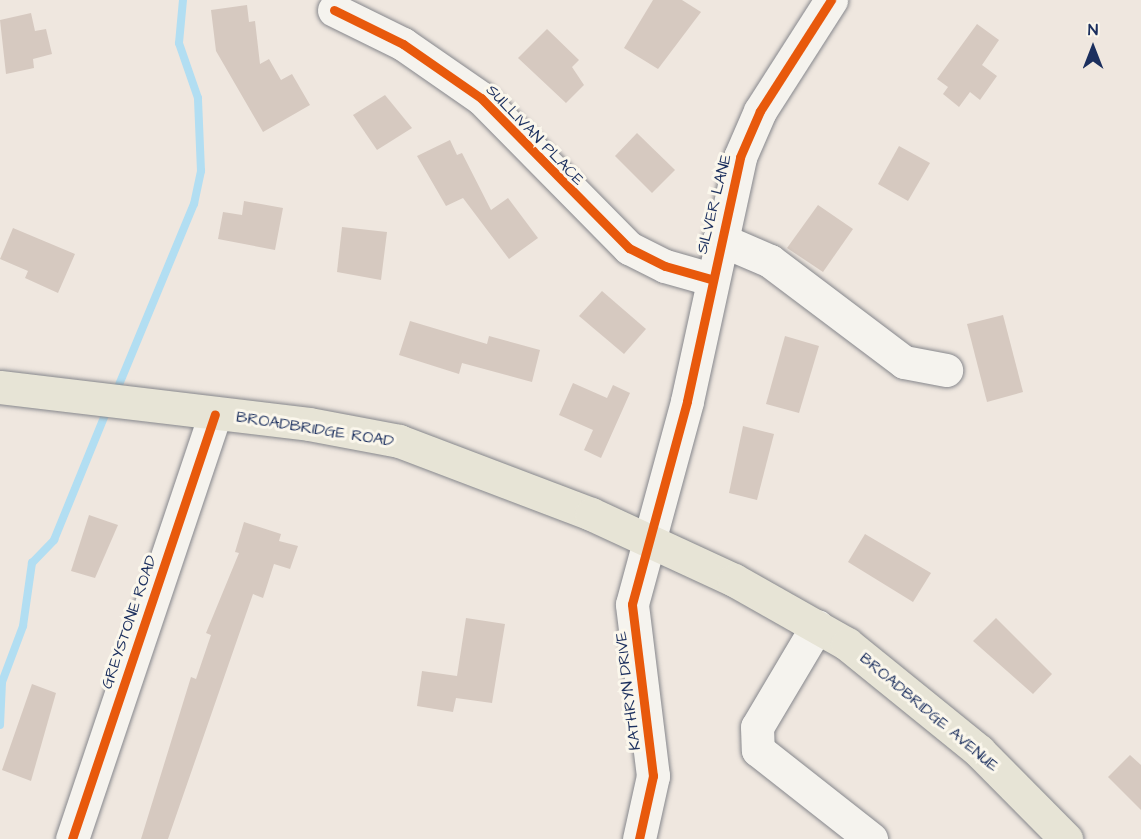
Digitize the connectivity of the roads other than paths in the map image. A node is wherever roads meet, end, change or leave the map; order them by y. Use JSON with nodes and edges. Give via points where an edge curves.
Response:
{"nodes":[{"id":1,"x":831,"y":0,"type":"edge"},
{"id":2,"x":334,"y":10,"type":"dead end"},
{"id":3,"x":719,"y":239,"type":"junction"},
{"id":4,"x":711,"y":279,"type":"junction"},
{"id":5,"x":946,"y":370,"type":"dead end"},
{"id":6,"x":0,"y":387,"type":"edge"},
{"id":7,"x":214,"y":414,"type":"junction"},
{"id":8,"x":649,"y":541,"type":"junction"},
{"id":9,"x":817,"y":626,"type":"junction"},
{"id":10,"x":72,"y":839,"type":"edge"},
{"id":11,"x":639,"y":839,"type":"edge"},
{"id":12,"x":871,"y":839,"type":"edge"},
{"id":13,"x":1066,"y":839,"type":"edge"}],
"edges":[{"from":1,"to":3,"type":"street","name":"SILVER LANE","via":[[760,111],[740,157]]},
{"from":2,"to":4,"type":"street","name":"SULLIVAN PLACE","via":[[403,44],[481,98],[628,248],[664,266]]},
{"from":3,"to":4,"type":"street","name":"SILVER LANE"},
{"from":3,"to":5,"type":"street","via":[[770,261],[904,362]]},
{"from":4,"to":8,"type":"street","name":"SILVER LANE","via":[[687,401]]},
{"from":6,"to":7,"type":"main road","name":"BROADBRIDGE ROAD"},
{"from":7,"to":8,"type":"main road","name":"BROADBRIDGE ROAD","via":[[399,441],[474,465]]},
{"from":7,"to":10,"type":"street","name":"GREYSTONE ROAD"},
{"from":8,"to":9,"type":"main road","name":"BROADBRIDGE AVENUE"},
{"from":8,"to":11,"type":"street","name":"KATHRYN DRIVE","via":[[632,604],[653,776]]},
{"from":9,"to":12,"type":"street","via":[[757,728],[758,750]]},
{"from":9,"to":13,"type":"main road","name":"BROADBRIDGE AVENUE","via":[[893,678],[979,751]]}]}
